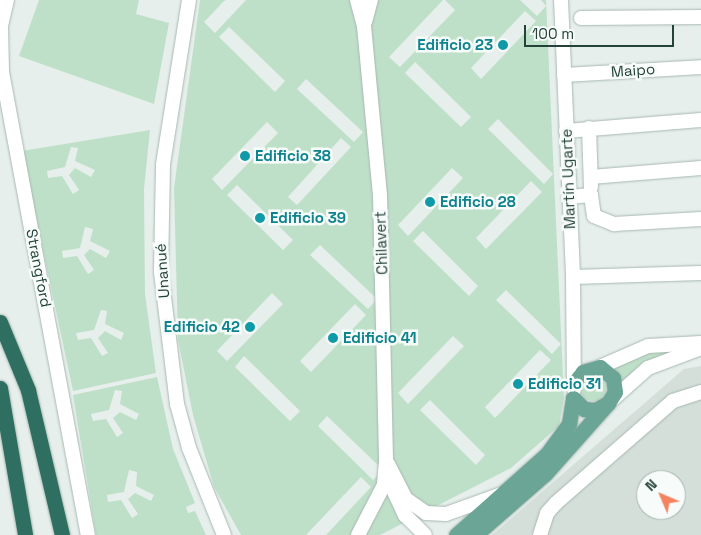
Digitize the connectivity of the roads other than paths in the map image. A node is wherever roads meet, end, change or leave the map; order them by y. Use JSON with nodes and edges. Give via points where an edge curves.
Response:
{"nodes":[{"id":1,"x":7,"y":0,"type":"edge"},
{"id":2,"x":189,"y":0,"type":"edge"},
{"id":3,"x":357,"y":0,"type":"edge"},
{"id":4,"x":372,"y":0,"type":"edge"},
{"id":5,"x":561,"y":0,"type":"edge"},
{"id":6,"x":701,"y":17,"type":"edge"},
{"id":7,"x":581,"y":18,"type":"dead end"},
{"id":8,"x":364,"y":26,"type":"junction"},
{"id":9,"x":701,"y":67,"type":"edge"},
{"id":10,"x":564,"y":75,"type":"junction"},
{"id":11,"x":701,"y":120,"type":"edge"},
{"id":12,"x":589,"y":128,"type":"junction"},
{"id":13,"x":566,"y":132,"type":"junction"},
{"id":14,"x":701,"y":168,"type":"edge"},
{"id":15,"x":592,"y":177,"type":"junction"},
{"id":16,"x":591,"y":195,"type":"junction"},
{"id":17,"x":569,"y":197,"type":"junction"},
{"id":18,"x":701,"y":219,"type":"edge"},
{"id":19,"x":701,"y":273,"type":"edge"},
{"id":20,"x":574,"y":278,"type":"junction"},
{"id":21,"x":0,"y":322,"type":"edge"},
{"id":22,"x":701,"y":343,"type":"edge"},
{"id":23,"x":701,"y":348,"type":"edge"},
{"id":24,"x":575,"y":357,"type":"junction"},
{"id":25,"x":598,"y":367,"type":"junction"},
{"id":26,"x":574,"y":382,"type":"junction"},
{"id":27,"x":0,"y":388,"type":"edge"},
{"id":28,"x":701,"y":392,"type":"edge"},
{"id":29,"x":573,"y":398,"type":"junction"},
{"id":30,"x":611,"y":401,"type":"junction"},
{"id":31,"x":386,"y":461,"type":"junction"},
{"id":32,"x":504,"y":494,"type":"junction"},
{"id":33,"x":456,"y":511,"type":"junction"},
{"id":34,"x":418,"y":533,"type":"edge"},
{"id":35,"x":25,"y":535,"type":"edge"},
{"id":36,"x":62,"y":535,"type":"edge"},
{"id":37,"x":88,"y":535,"type":"edge"},
{"id":38,"x":224,"y":535,"type":"edge"},
{"id":39,"x":358,"y":535,"type":"edge"},
{"id":40,"x":456,"y":535,"type":"edge"},
{"id":41,"x":475,"y":535,"type":"edge"},
{"id":42,"x":540,"y":535,"type":"edge"}],
"edges":[{"from":1,"to":37,"type":"street","name":"Strangford","via":[[1,27],[2,72]]},
{"from":2,"to":38,"type":"street","name":"Unanué","via":[[163,165],[161,272],[179,412]]},
{"from":3,"to":8,"type":"street","name":"Chilavert"},
{"from":4,"to":8,"type":"street","name":"Chilavert"},
{"from":5,"to":10,"type":"street","name":"Martín Ugarte"},
{"from":6,"to":7,"type":"street"},
{"from":8,"to":31,"type":"street","name":"Chilavert","via":[[380,195]]},
{"from":9,"to":10,"type":"street","name":"Maipo"},
{"from":10,"to":13,"type":"street","name":"Martín Ugarte"},
{"from":11,"to":12,"type":"street"},
{"from":12,"to":13,"type":"street"},
{"from":12,"to":15,"type":"street"},
{"from":13,"to":17,"type":"street","name":"Martín Ugarte"},
{"from":14,"to":15,"type":"street"},
{"from":15,"to":16,"type":"street"},
{"from":16,"to":17,"type":"street"},
{"from":16,"to":18,"type":"street","via":[[594,216],[614,224]]},
{"from":17,"to":20,"type":"street","name":"Martín Ugarte"},
{"from":19,"to":20,"type":"street"},
{"from":20,"to":24,"type":"street","name":"Martín Ugarte"},
{"from":21,"to":36,"type":"highway","via":[[28,390]]},
{"from":22,"to":25,"type":"street","via":[[648,346]]},
{"from":23,"to":30,"type":"street","via":[[648,368]]},
{"from":24,"to":25,"type":"street"},
{"from":24,"to":26,"type":"street","name":"Martín Ugarte"},
{"from":25,"to":26,"type":"main road"},
{"from":25,"to":30,"type":"main road","via":[[613,378]]},
{"from":26,"to":29,"type":"street","name":"Martín Ugarte"},
{"from":27,"to":35,"type":"highway"},
{"from":28,"to":42,"type":"street","via":[[673,401],[556,503],[547,512]]},
{"from":29,"to":30,"type":"main road","via":[[590,410]]},
{"from":29,"to":32,"type":"main road","via":[[566,431]]},
{"from":30,"to":41,"type":"main road","via":[[545,474]]},
{"from":31,"to":33,"type":"street","via":[[400,490],[417,508],[433,514]]},
{"from":31,"to":34,"type":"street","via":[[391,494]]},
{"from":31,"to":39,"type":"street","via":[[384,485]]},
{"from":32,"to":33,"type":"street"},
{"from":32,"to":40,"type":"main road"},
{"from":33,"to":34,"type":"street"}]}
